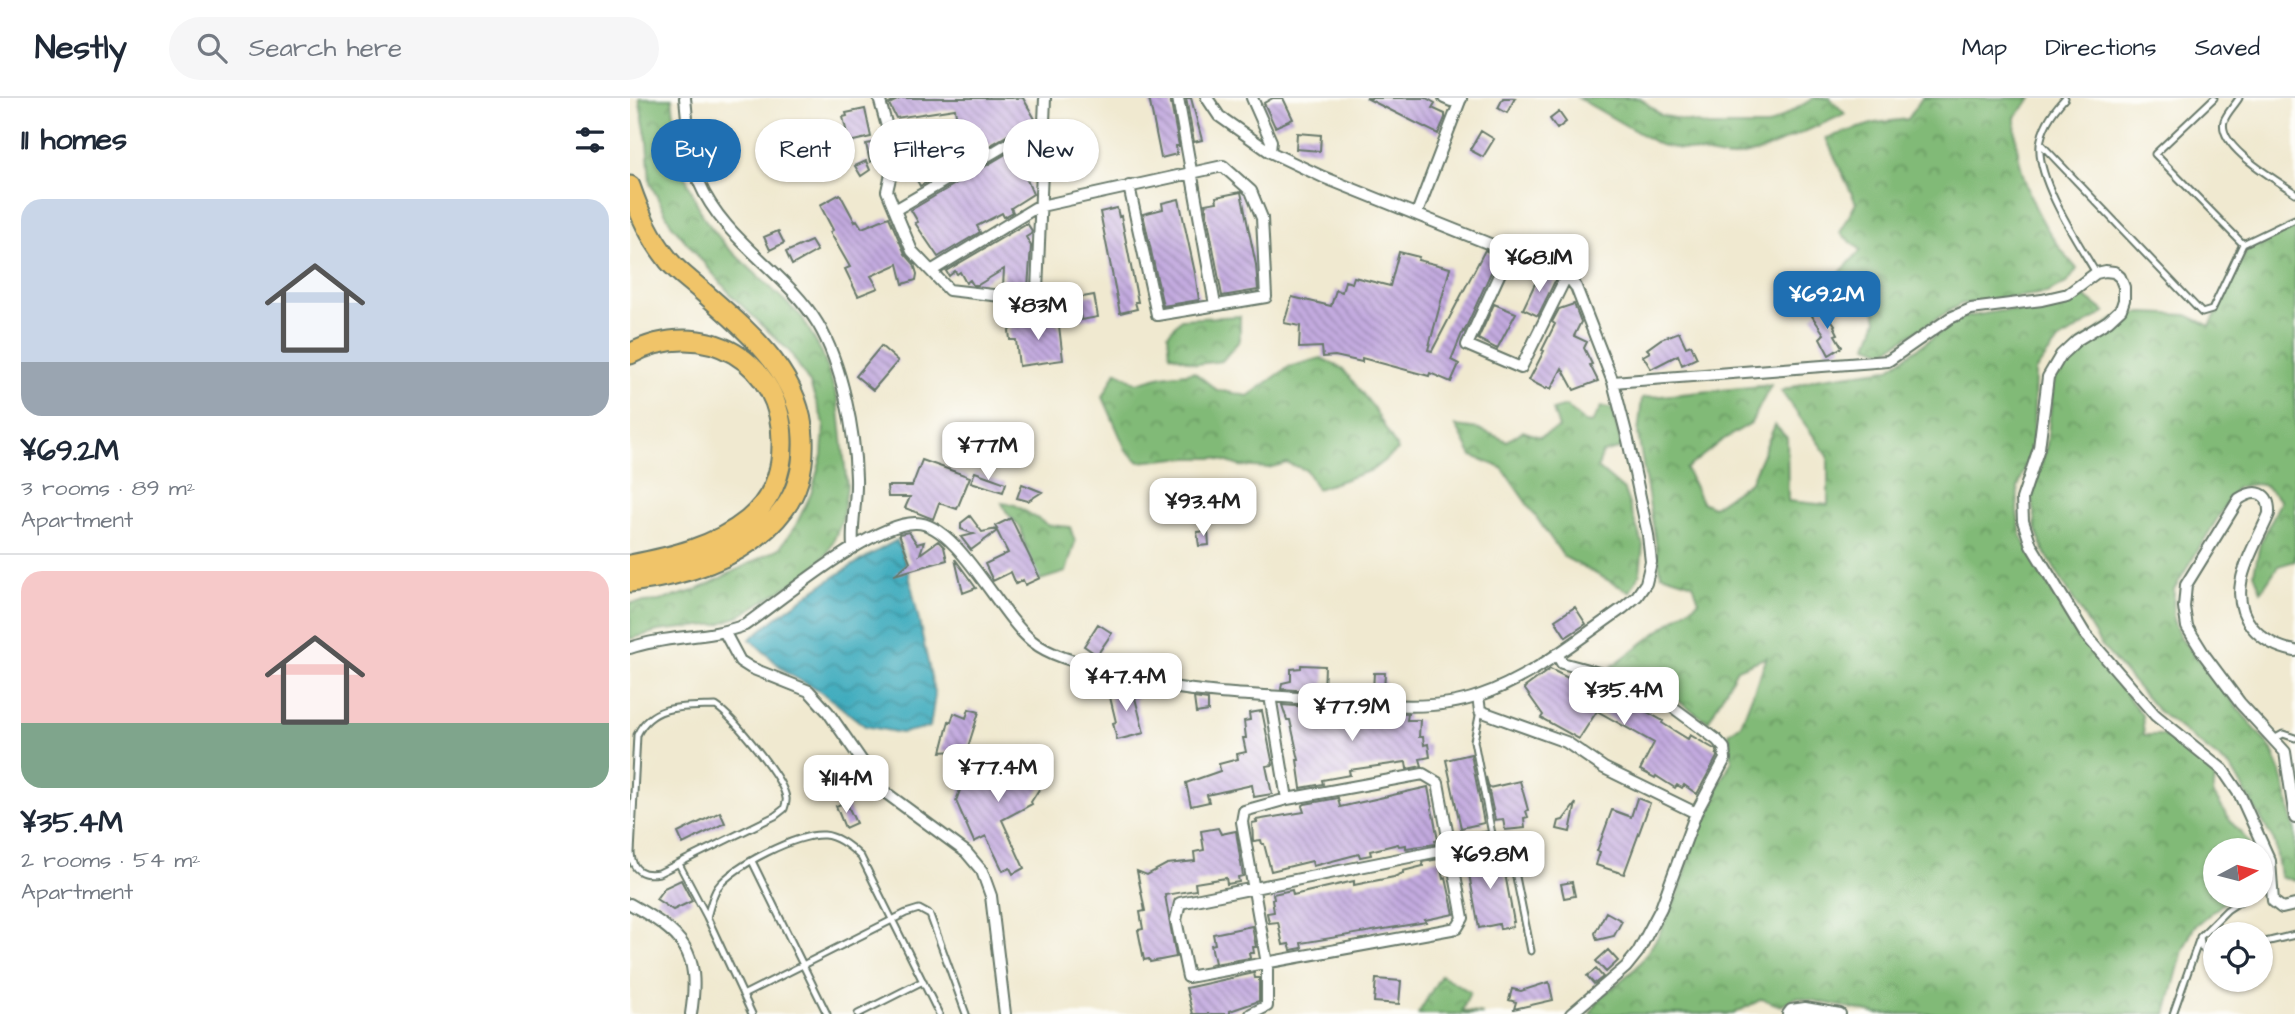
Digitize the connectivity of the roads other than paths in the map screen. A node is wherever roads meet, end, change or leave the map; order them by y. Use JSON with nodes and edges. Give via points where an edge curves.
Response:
{"nodes":[{"id":1,"x":685,"y":98,"type":"edge"},
{"id":2,"x":879,"y":98,"type":"edge"},
{"id":3,"x":1045,"y":98,"type":"edge"},
{"id":4,"x":1178,"y":98,"type":"edge"},
{"id":5,"x":1207,"y":98,"type":"edge"},
{"id":6,"x":1252,"y":98,"type":"edge"},
{"id":7,"x":1444,"y":98,"type":"edge"},
{"id":8,"x":1461,"y":98,"type":"edge"},
{"id":9,"x":2065,"y":98,"type":"edge"},
{"id":10,"x":2214,"y":98,"type":"edge"},
{"id":11,"x":2239,"y":98,"type":"edge"},
{"id":12,"x":1044,"y":119,"type":"edge"},
{"id":13,"x":2040,"y":143,"type":"junction"},
{"id":14,"x":1003,"y":147,"type":"edge"},
{"id":15,"x":1270,"y":152,"type":"junction"},
{"id":16,"x":1192,"y":173,"type":"junction"},
{"id":17,"x":1042,"y":182,"type":"edge"},
{"id":18,"x":630,"y":186,"type":"edge"},
{"id":19,"x":1129,"y":186,"type":"junction"},
{"id":20,"x":2295,"y":193,"type":"edge"},
{"id":21,"x":1041,"y":206,"type":"junction"},
{"id":22,"x":895,"y":210,"type":"junction"},
{"id":23,"x":1417,"y":213,"type":"junction"},
{"id":24,"x":2295,"y":219,"type":"edge"},
{"id":25,"x":2243,"y":244,"type":"junction"},
{"id":26,"x":1510,"y":251,"type":"junction"},
{"id":27,"x":931,"y":271,"type":"junction"},
{"id":28,"x":2096,"y":273,"type":"junction"},
{"id":29,"x":1567,"y":275,"type":"junction"},
{"id":30,"x":1215,"y":305,"type":"junction"},
{"id":31,"x":630,"y":355,"type":"edge"},
{"id":32,"x":1613,"y":382,"type":"junction"},
{"id":33,"x":853,"y":547,"type":"junction"},
{"id":34,"x":630,"y":565,"type":"edge"},
{"id":35,"x":630,"y":582,"type":"edge"},
{"id":36,"x":725,"y":633,"type":"junction"},
{"id":37,"x":630,"y":648,"type":"edge"},
{"id":38,"x":2295,"y":651,"type":"edge"},
{"id":39,"x":1557,"y":654,"type":"junction"},
{"id":40,"x":1270,"y":696,"type":"junction"},
{"id":41,"x":1478,"y":696,"type":"junction"},
{"id":42,"x":1480,"y":711,"type":"junction"},
{"id":43,"x":2295,"y":738,"type":"edge"},
{"id":44,"x":2274,"y":739,"type":"junction"},
{"id":45,"x":1287,"y":799,"type":"junction"},
{"id":46,"x":1696,"y":813,"type":"junction"},
{"id":47,"x":2295,"y":818,"type":"edge"},
{"id":48,"x":1492,"y":834,"type":"junction"},
{"id":49,"x":2260,"y":838,"type":"edge"},
{"id":50,"x":1449,"y":845,"type":"junction"},
{"id":51,"x":752,"y":861,"type":"junction"},
{"id":52,"x":679,"y":864,"type":"junction"},
{"id":53,"x":1255,"y":887,"type":"junction"},
{"id":54,"x":2273,"y":901,"type":"edge"},
{"id":55,"x":630,"y":904,"type":"edge"},
{"id":56,"x":2295,"y":905,"type":"edge"},
{"id":57,"x":2229,"y":908,"type":"edge"},
{"id":58,"x":707,"y":917,"type":"junction"},
{"id":59,"x":893,"y":920,"type":"junction"},
{"id":60,"x":2295,"y":935,"type":"edge"},
{"id":61,"x":2200,"y":937,"type":"junction"},
{"id":62,"x":2273,"y":940,"type":"edge"},
{"id":63,"x":2203,"y":949,"type":"edge"},
{"id":64,"x":1531,"y":951,"type":"dead end"},
{"id":65,"x":803,"y":964,"type":"junction"},
{"id":66,"x":1267,"y":964,"type":"junction"},
{"id":67,"x":923,"y":981,"type":"junction"},
{"id":68,"x":743,"y":995,"type":"junction"},
{"id":69,"x":691,"y":1014,"type":"edge"},
{"id":70,"x":752,"y":1014,"type":"edge"},
{"id":71,"x":827,"y":1014,"type":"edge"},
{"id":72,"x":858,"y":1014,"type":"edge"},
{"id":73,"x":939,"y":1014,"type":"edge"},
{"id":74,"x":966,"y":1014,"type":"edge"},
{"id":75,"x":1005,"y":1014,"type":"edge"},
{"id":76,"x":1251,"y":1014,"type":"edge"},
{"id":77,"x":1572,"y":1014,"type":"edge"},
{"id":78,"x":1788,"y":1014,"type":"edge"},
{"id":79,"x":1840,"y":1014,"type":"edge"},
{"id":80,"x":2173,"y":1014,"type":"edge"}],
"edges":[{"from":1,"to":33,"type":"street","via":[[699,182],[743,244],[800,298],[819,326],[838,372],[856,478]]},
{"from":2,"to":22,"type":"street","via":[[893,148],[887,191]]},
{"from":3,"to":12,"type":"street"},
{"from":4,"to":16,"type":"street"},
{"from":5,"to":15,"type":"street","via":[[1219,117]]},
{"from":6,"to":15,"type":"street","via":[[1271,141]]},
{"from":7,"to":8,"type":"street"},
{"from":8,"to":23,"type":"street"},
{"from":9,"to":13,"type":"lane","via":[[2051,114]]},
{"from":10,"to":25,"type":"lane","via":[[2155,154]]},
{"from":11,"to":20,"type":"lane","via":[[2224,121],[2225,136],[2236,150]]},
{"from":13,"to":25,"type":"lane","via":[[2202,313],[2212,310]]},
{"from":13,"to":28,"type":"lane","via":[[2040,165]]},
{"from":14,"to":22,"type":"street"},
{"from":15,"to":23,"type":"street"},
{"from":16,"to":19,"type":"street"},
{"from":16,"to":30,"type":"street"},
{"from":16,"to":30,"type":"street","via":[[1223,166],[1251,191],[1262,218],[1266,297]]},
{"from":17,"to":21,"type":"street"},
{"from":18,"to":35,"type":"highway","via":[[642,221],[670,263],[764,349],[777,367],[796,400],[804,452],[790,499],[774,522],[747,545],[691,570]]},
{"from":19,"to":21,"type":"street"},
{"from":19,"to":30,"type":"street","via":[[1157,315]]},
{"from":21,"to":27,"type":"street"},
{"from":21,"to":27,"type":"street","via":[[1037,291],[1027,299],[950,290]]},
{"from":22,"to":27,"type":"street","via":[[912,251]]},
{"from":23,"to":26,"type":"street"},
{"from":24,"to":25,"type":"lane"},
{"from":26,"to":29,"type":"street"},
{"from":26,"to":29,"type":"street","via":[[1467,345],[1521,368]]},
{"from":28,"to":32,"type":"street","via":[[2068,294],[1971,309],[1950,318],[1888,361]]},
{"from":28,"to":49,"type":"street","via":[[2114,272],[2120,277],[2124,300],[2108,321],[2061,355],[2048,377],[2039,448],[2022,499],[2023,520],[2031,545],[2085,634],[2155,715],[2223,771]]},
{"from":29,"to":32,"type":"street","via":[[1576,287]]},
{"from":31,"to":34,"type":"highway","via":[[678,341],[723,346],[759,374],[772,393],[783,433],[777,481],[750,519],[703,545]]},
{"from":32,"to":39,"type":"street","via":[[1651,562],[1637,596]]},
{"from":33,"to":36,"type":"street","via":[[745,625]]},
{"from":33,"to":40,"type":"street","via":[[895,527],[919,522],[937,529],[958,548],[1034,644],[1166,686]]},
{"from":36,"to":37,"type":"street"},
{"from":36,"to":75,"type":"street","via":[[740,661],[809,691],[882,790],[966,852],[982,871],[991,896]]},
{"from":38,"to":44,"type":"street","via":[[2267,641],[2242,613],[2241,580],[2270,504],[2260,493],[2249,493],[2239,499],[2186,585],[2184,607],[2187,627],[2205,656]]},
{"from":39,"to":41,"type":"street"},
{"from":39,"to":46,"type":"street","via":[[1562,663],[1643,685],[1724,748],[1725,759]]},
{"from":40,"to":41,"type":"street","via":[[1416,706]]},
{"from":40,"to":45,"type":"street"},
{"from":41,"to":42,"type":"street"},
{"from":42,"to":46,"type":"street","via":[[1566,741],[1604,768]]},
{"from":42,"to":48,"type":"lane","via":[[1474,741]]},
{"from":43,"to":44,"type":"lane","via":[[2283,734]]},
{"from":44,"to":47,"type":"street","via":[[2285,751]]},
{"from":45,"to":50,"type":"street","via":[[1423,774],[1438,783]]},
{"from":45,"to":53,"type":"street","via":[[1244,811],[1242,822]]},
{"from":46,"to":77,"type":"street","via":[[1661,908],[1638,952]]},
{"from":48,"to":50,"type":"lane"},
{"from":48,"to":64,"type":"lane","via":[[1512,857]]},
{"from":50,"to":53,"type":"street","via":[[1439,851]]},
{"from":50,"to":66,"type":"street","via":[[1463,919],[1457,928]]},
{"from":51,"to":58,"type":"lane","via":[[726,877]]},
{"from":51,"to":59,"type":"lane","via":[[804,838],[825,835],[847,844],[861,857]]},
{"from":51,"to":65,"type":"lane"},
{"from":52,"to":52,"type":"lane","via":[[647,875],[638,872],[632,862],[637,735],[653,714],[716,706],[743,732],[780,784],[786,798],[784,809]]},
{"from":52,"to":58,"type":"lane"},
{"from":53,"to":66,"type":"street"},
{"from":53,"to":66,"type":"street","via":[[1180,903],[1176,920],[1188,977]]},
{"from":54,"to":56,"type":"street","via":[[2283,908]]},
{"from":55,"to":69,"type":"street","via":[[669,929],[688,952],[695,977]]},
{"from":57,"to":61,"type":"lane"},
{"from":58,"to":68,"type":"lane"},
{"from":59,"to":65,"type":"lane"},
{"from":59,"to":67,"type":"lane"},
{"from":59,"to":74,"type":"lane","via":[[919,909],[930,915]]},
{"from":60,"to":62,"type":"lane"},
{"from":61,"to":63,"type":"lane"},
{"from":61,"to":80,"type":"lane"},
{"from":65,"to":68,"type":"lane"},
{"from":65,"to":71,"type":"lane"},
{"from":66,"to":76,"type":"street","via":[[1267,1006]]},
{"from":67,"to":72,"type":"lane"},
{"from":67,"to":73,"type":"lane"},
{"from":68,"to":70,"type":"lane"},
{"from":78,"to":79,"type":"street","via":[[1805,1008]]}]}
